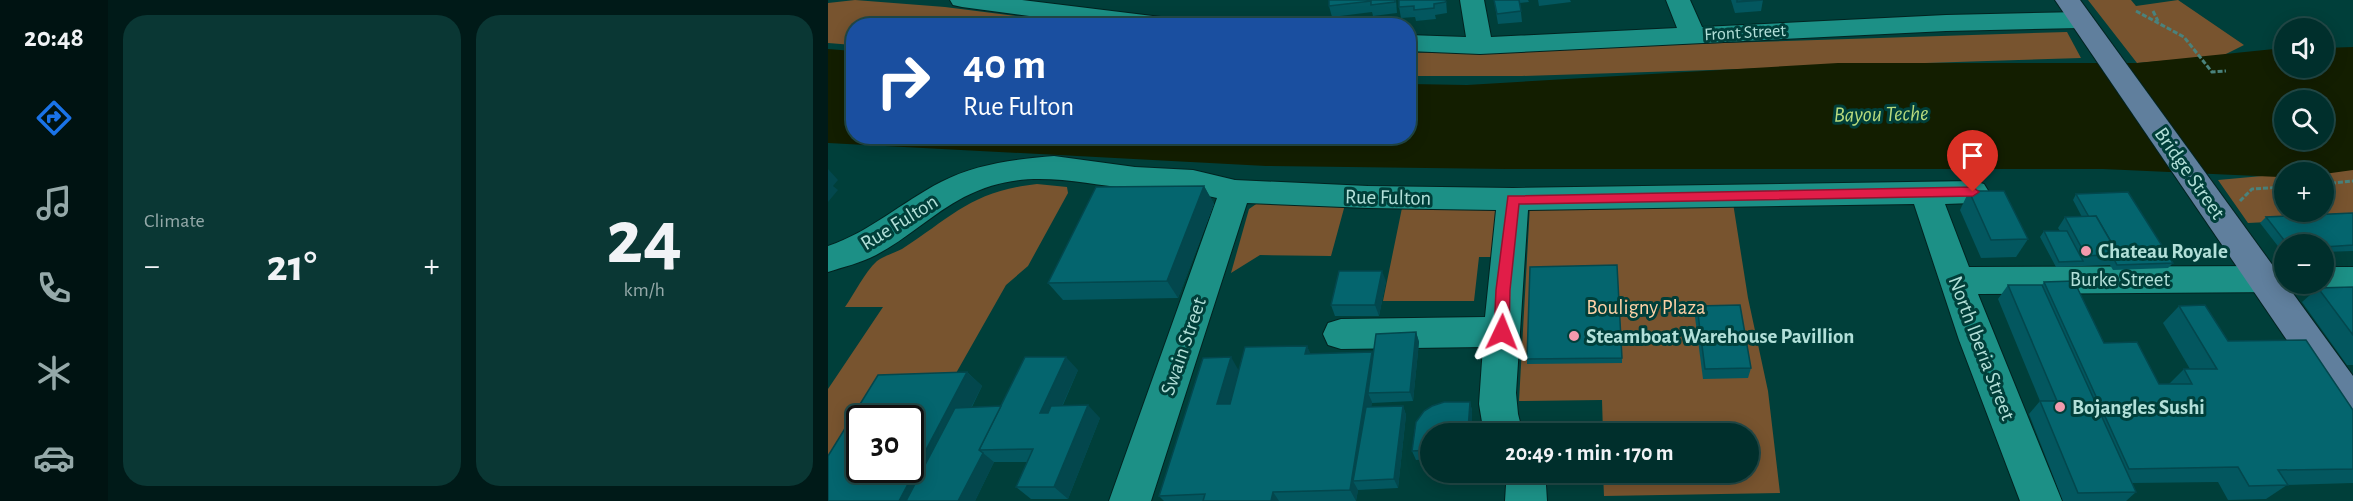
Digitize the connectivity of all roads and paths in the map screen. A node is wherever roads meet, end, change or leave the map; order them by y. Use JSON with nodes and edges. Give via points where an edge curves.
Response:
{"nodes":[{"id":1,"x":962,"y":0,"type":"edge"},
{"id":2,"x":1472,"y":0,"type":"edge"},
{"id":3,"x":1678,"y":0,"type":"edge"},
{"id":4,"x":2136,"y":11,"type":"dead end"},
{"id":5,"x":2153,"y":11,"type":"dead end"},
{"id":6,"x":1105,"y":18,"type":"edge"},
{"id":7,"x":2082,"y":21,"type":"edge"},
{"id":8,"x":2158,"y":21,"type":"junction"},
{"id":9,"x":1693,"y":35,"type":"junction"},
{"id":10,"x":1416,"y":44,"type":"edge"},
{"id":11,"x":1480,"y":46,"type":"junction"},
{"id":12,"x":2226,"y":71,"type":"dead end"},
{"id":13,"x":2353,"y":181,"type":"edge"},
{"id":14,"x":2334,"y":183,"type":"edge"},
{"id":15,"x":2274,"y":188,"type":"edge"},
{"id":16,"x":1235,"y":191,"type":"junction"},
{"id":17,"x":1973,"y":192,"type":"edge"},
{"id":18,"x":1926,"y":193,"type":"junction"},
{"id":19,"x":1513,"y":199,"type":"junction"},
{"id":20,"x":2211,"y":204,"type":"junction"},
{"id":21,"x":828,"y":259,"type":"edge"},
{"id":22,"x":2274,"y":279,"type":"edge"},
{"id":23,"x":2334,"y":280,"type":"edge"},
{"id":24,"x":2353,"y":280,"type":"edge"},
{"id":25,"x":1956,"y":281,"type":"junction"},
{"id":26,"x":2283,"y":294,"type":"edge"},
{"id":27,"x":1502,"y":332,"type":"junction"},
{"id":28,"x":1341,"y":334,"type":"dead end"},
{"id":29,"x":2353,"y":406,"type":"edge"},
{"id":30,"x":1499,"y":423,"type":"edge"},
{"id":31,"x":1525,"y":483,"type":"edge"},
{"id":32,"x":1130,"y":501,"type":"edge"},
{"id":33,"x":1526,"y":501,"type":"edge"},
{"id":34,"x":2041,"y":501,"type":"edge"}],
"edges":[{"from":1,"to":6,"type":"street"},
{"from":2,"to":11,"type":"street"},
{"from":3,"to":9,"type":"street"},
{"from":4,"to":8,"type":"path"},
{"from":5,"to":8,"type":"path"},
{"from":7,"to":9,"type":"street","name":"Front Street","via":[[1934,23]]},
{"from":7,"to":20,"type":"main road","name":"Bridge Street"},
{"from":8,"to":12,"type":"path","via":[[2184,37],[2212,72]]},
{"from":9,"to":11,"type":"street","name":"Front Street"},
{"from":10,"to":11,"type":"street","name":"Front Street"},
{"from":13,"to":14,"type":"path"},
{"from":15,"to":20,"type":"path","via":[[2252,189],[2233,207]]},
{"from":16,"to":19,"type":"street","name":"Rue Fulton"},
{"from":16,"to":21,"type":"street","name":"Rue Fulton","via":[[1193,181],[1054,167],[1020,169],[953,189],[863,248]]},
{"from":16,"to":32,"type":"street","name":"Swain Street"},
{"from":17,"to":18,"type":"street","name":"Rue Fulton"},
{"from":18,"to":19,"type":"street","name":"Rue Fulton"},
{"from":18,"to":25,"type":"street","name":"North Iberia Street"},
{"from":19,"to":27,"type":"street"},
{"from":20,"to":22,"type":"main road","name":"Bridge Street"},
{"from":22,"to":25,"type":"street","name":"Burke Street"},
{"from":23,"to":24,"type":"street"},
{"from":25,"to":34,"type":"street","name":"North Iberia Street"},
{"from":26,"to":29,"type":"main road","name":"Bridge Street"},
{"from":27,"to":28,"type":"street"},
{"from":27,"to":30,"type":"street"},
{"from":31,"to":33,"type":"street"}]}
